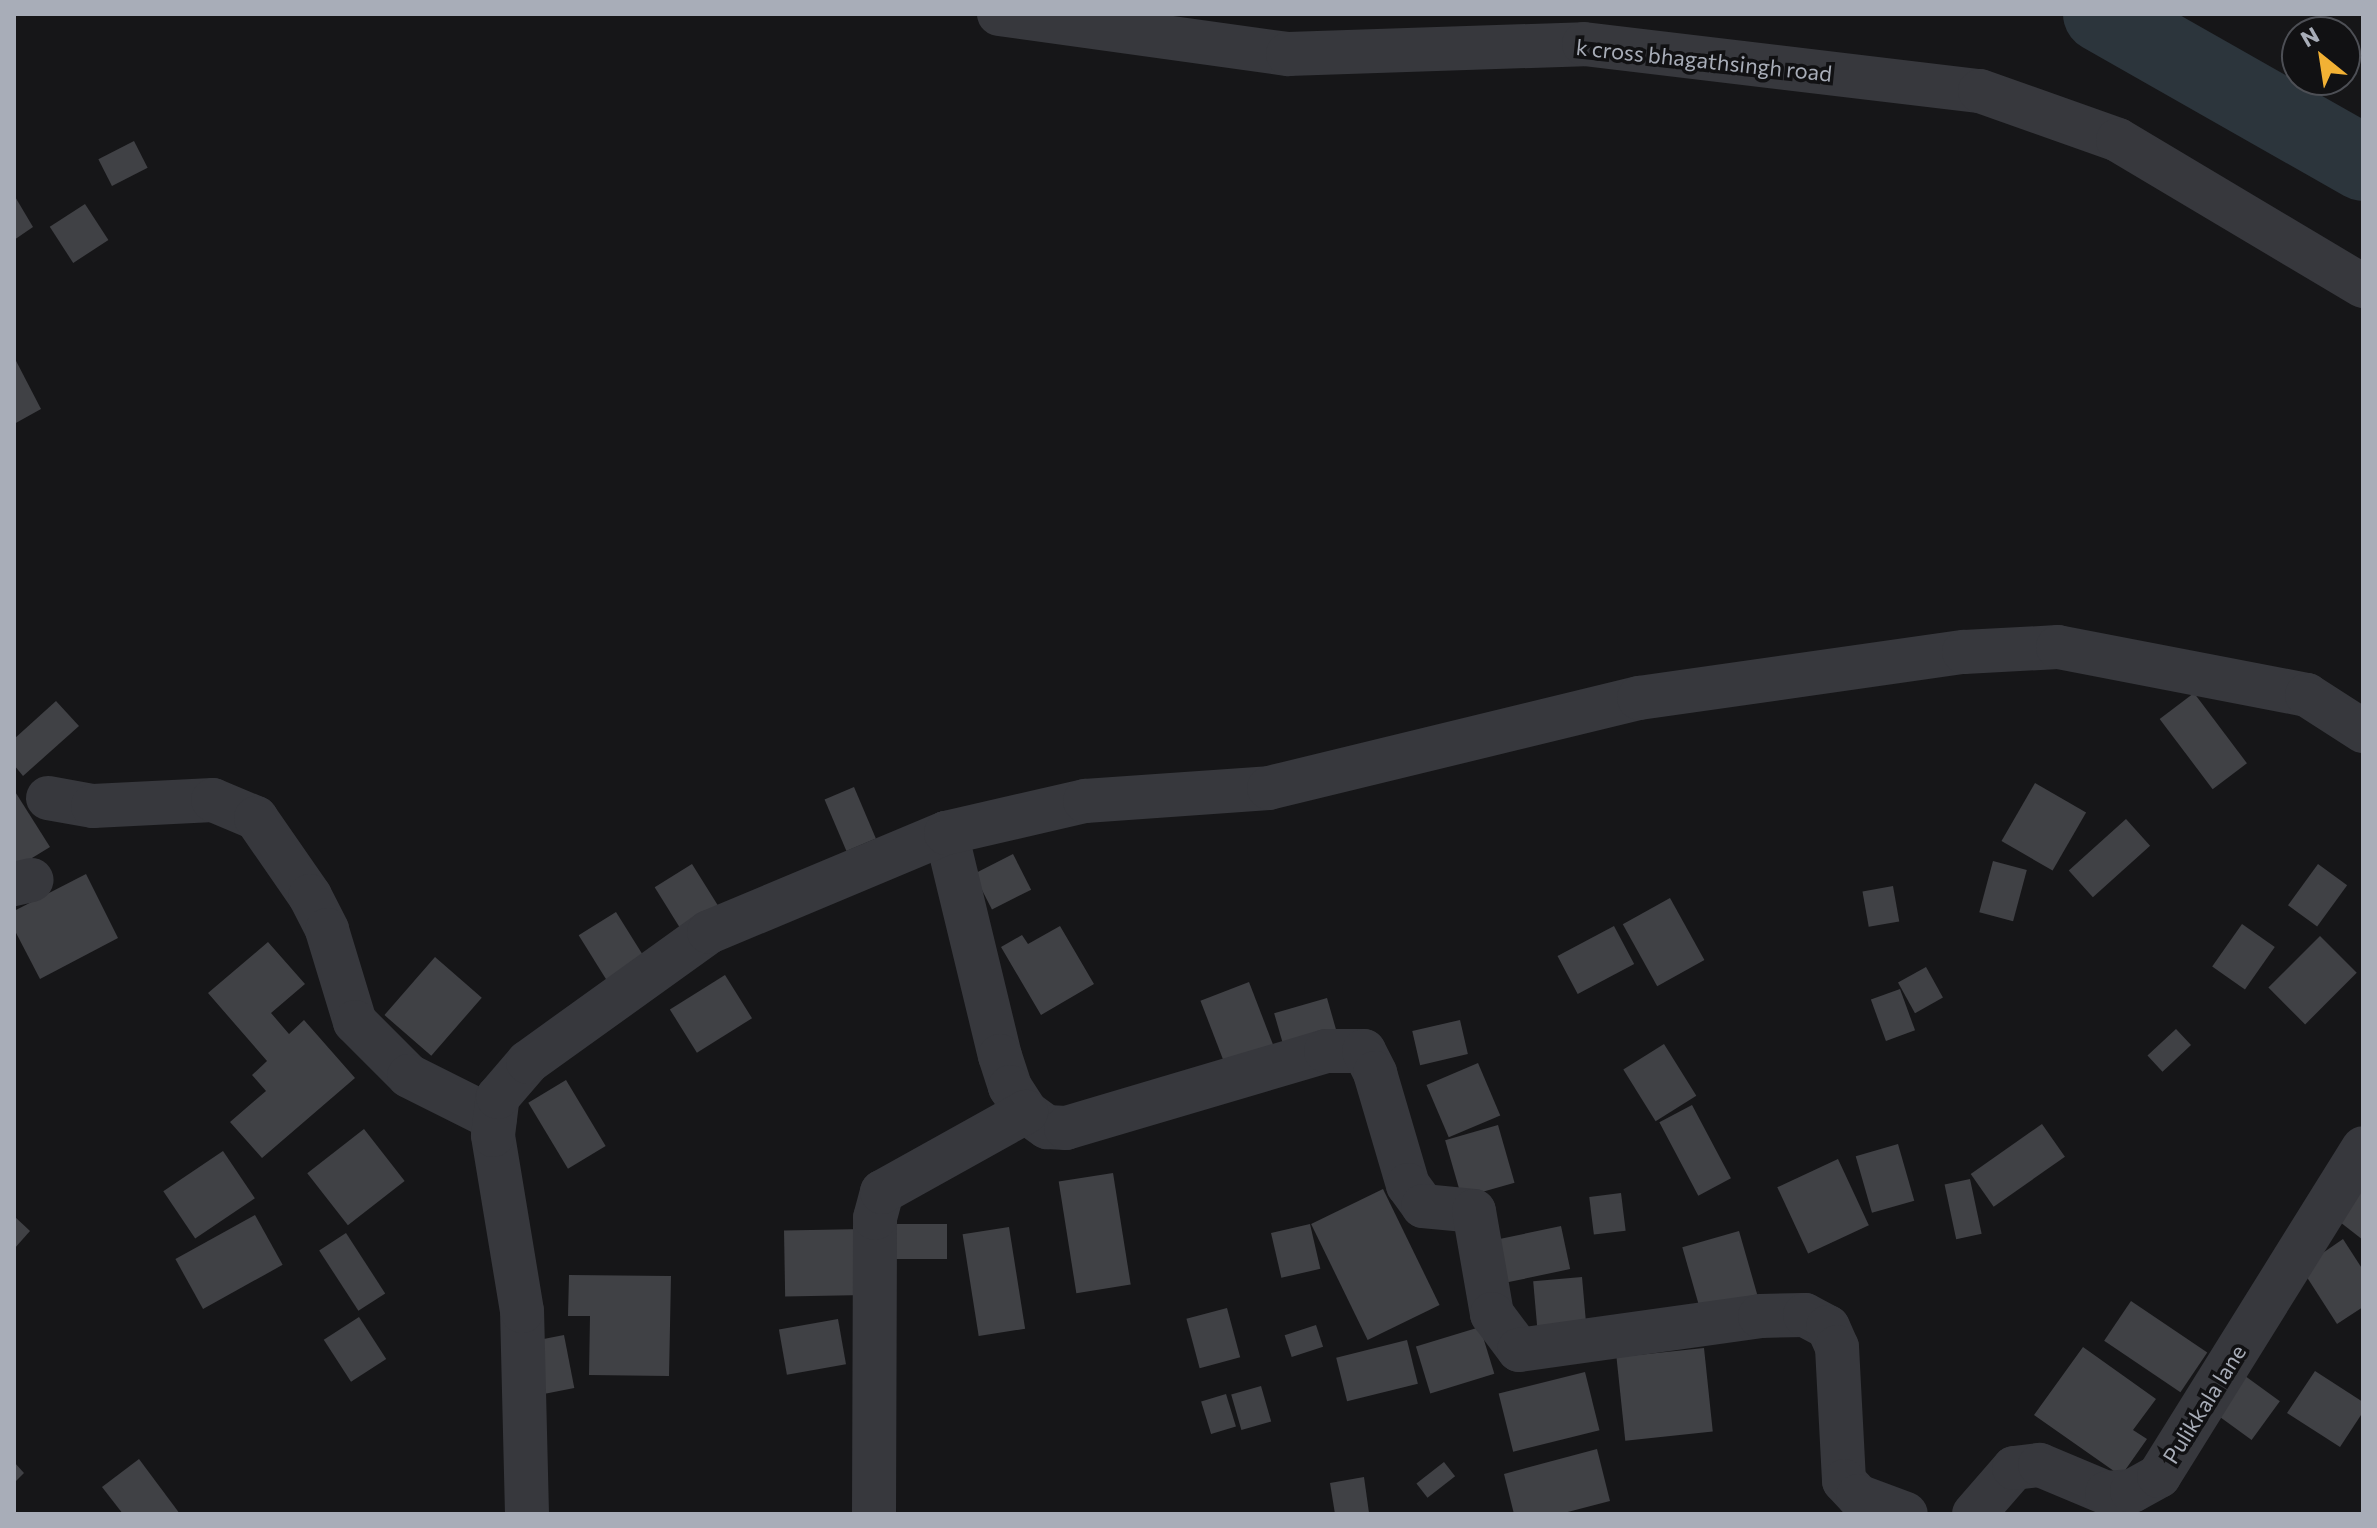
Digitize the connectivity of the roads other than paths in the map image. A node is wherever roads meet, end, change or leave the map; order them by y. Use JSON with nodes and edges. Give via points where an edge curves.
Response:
{"nodes":[{"id":1,"x":999,"y":14,"type":"edge"},
{"id":2,"x":2363,"y":286,"type":"edge"},
{"id":3,"x":2363,"y":731,"type":"edge"},
{"id":4,"x":48,"y":798,"type":"dead end"},
{"id":5,"x":946,"y":833,"type":"junction"},
{"id":6,"x":1026,"y":1112,"type":"junction"},
{"id":7,"x":495,"y":1119,"type":"junction"},
{"id":8,"x":2363,"y":1148,"type":"edge"},
{"id":9,"x":527,"y":1514,"type":"edge"},
{"id":10,"x":874,"y":1514,"type":"edge"},
{"id":11,"x":1906,"y":1514,"type":"edge"},
{"id":12,"x":1974,"y":1514,"type":"edge"}],
"edges":[{"from":1,"to":2,"type":"street","name":"k cross bhagathsingh road","via":[[1288,54],[1584,44],[1980,91],[2118,140]]},
{"from":3,"to":5,"type":"street","via":[[2307,695],[2058,647],[1964,652],[1639,698],[1269,788],[1085,801]]},
{"from":4,"to":7,"type":"street","via":[[93,806],[213,800],[256,818],[316,907],[355,1022],[409,1076]]},
{"from":5,"to":6,"type":"street","via":[[1000,1056]]},
{"from":5,"to":7,"type":"street","via":[[709,932],[528,1062],[498,1097]]},
{"from":6,"to":10,"type":"street","via":[[882,1192],[875,1218]]},
{"from":6,"to":11,"type":"street","via":[[1047,1127],[1066,1128],[1326,1051],[1364,1051],[1408,1185],[1423,1206],[1474,1211],[1492,1314],[1519,1350],[1760,1316],[1805,1315],[1828,1327],[1837,1347],[1844,1481],[1858,1496]]},
{"from":7,"to":9,"type":"street","via":[[493,1135],[522,1311]]},
{"from":8,"to":12,"type":"street","name":"Pulikkala lane","via":[[2159,1476],[2132,1491],[2107,1493],[2040,1465],[2014,1468]]}]}
